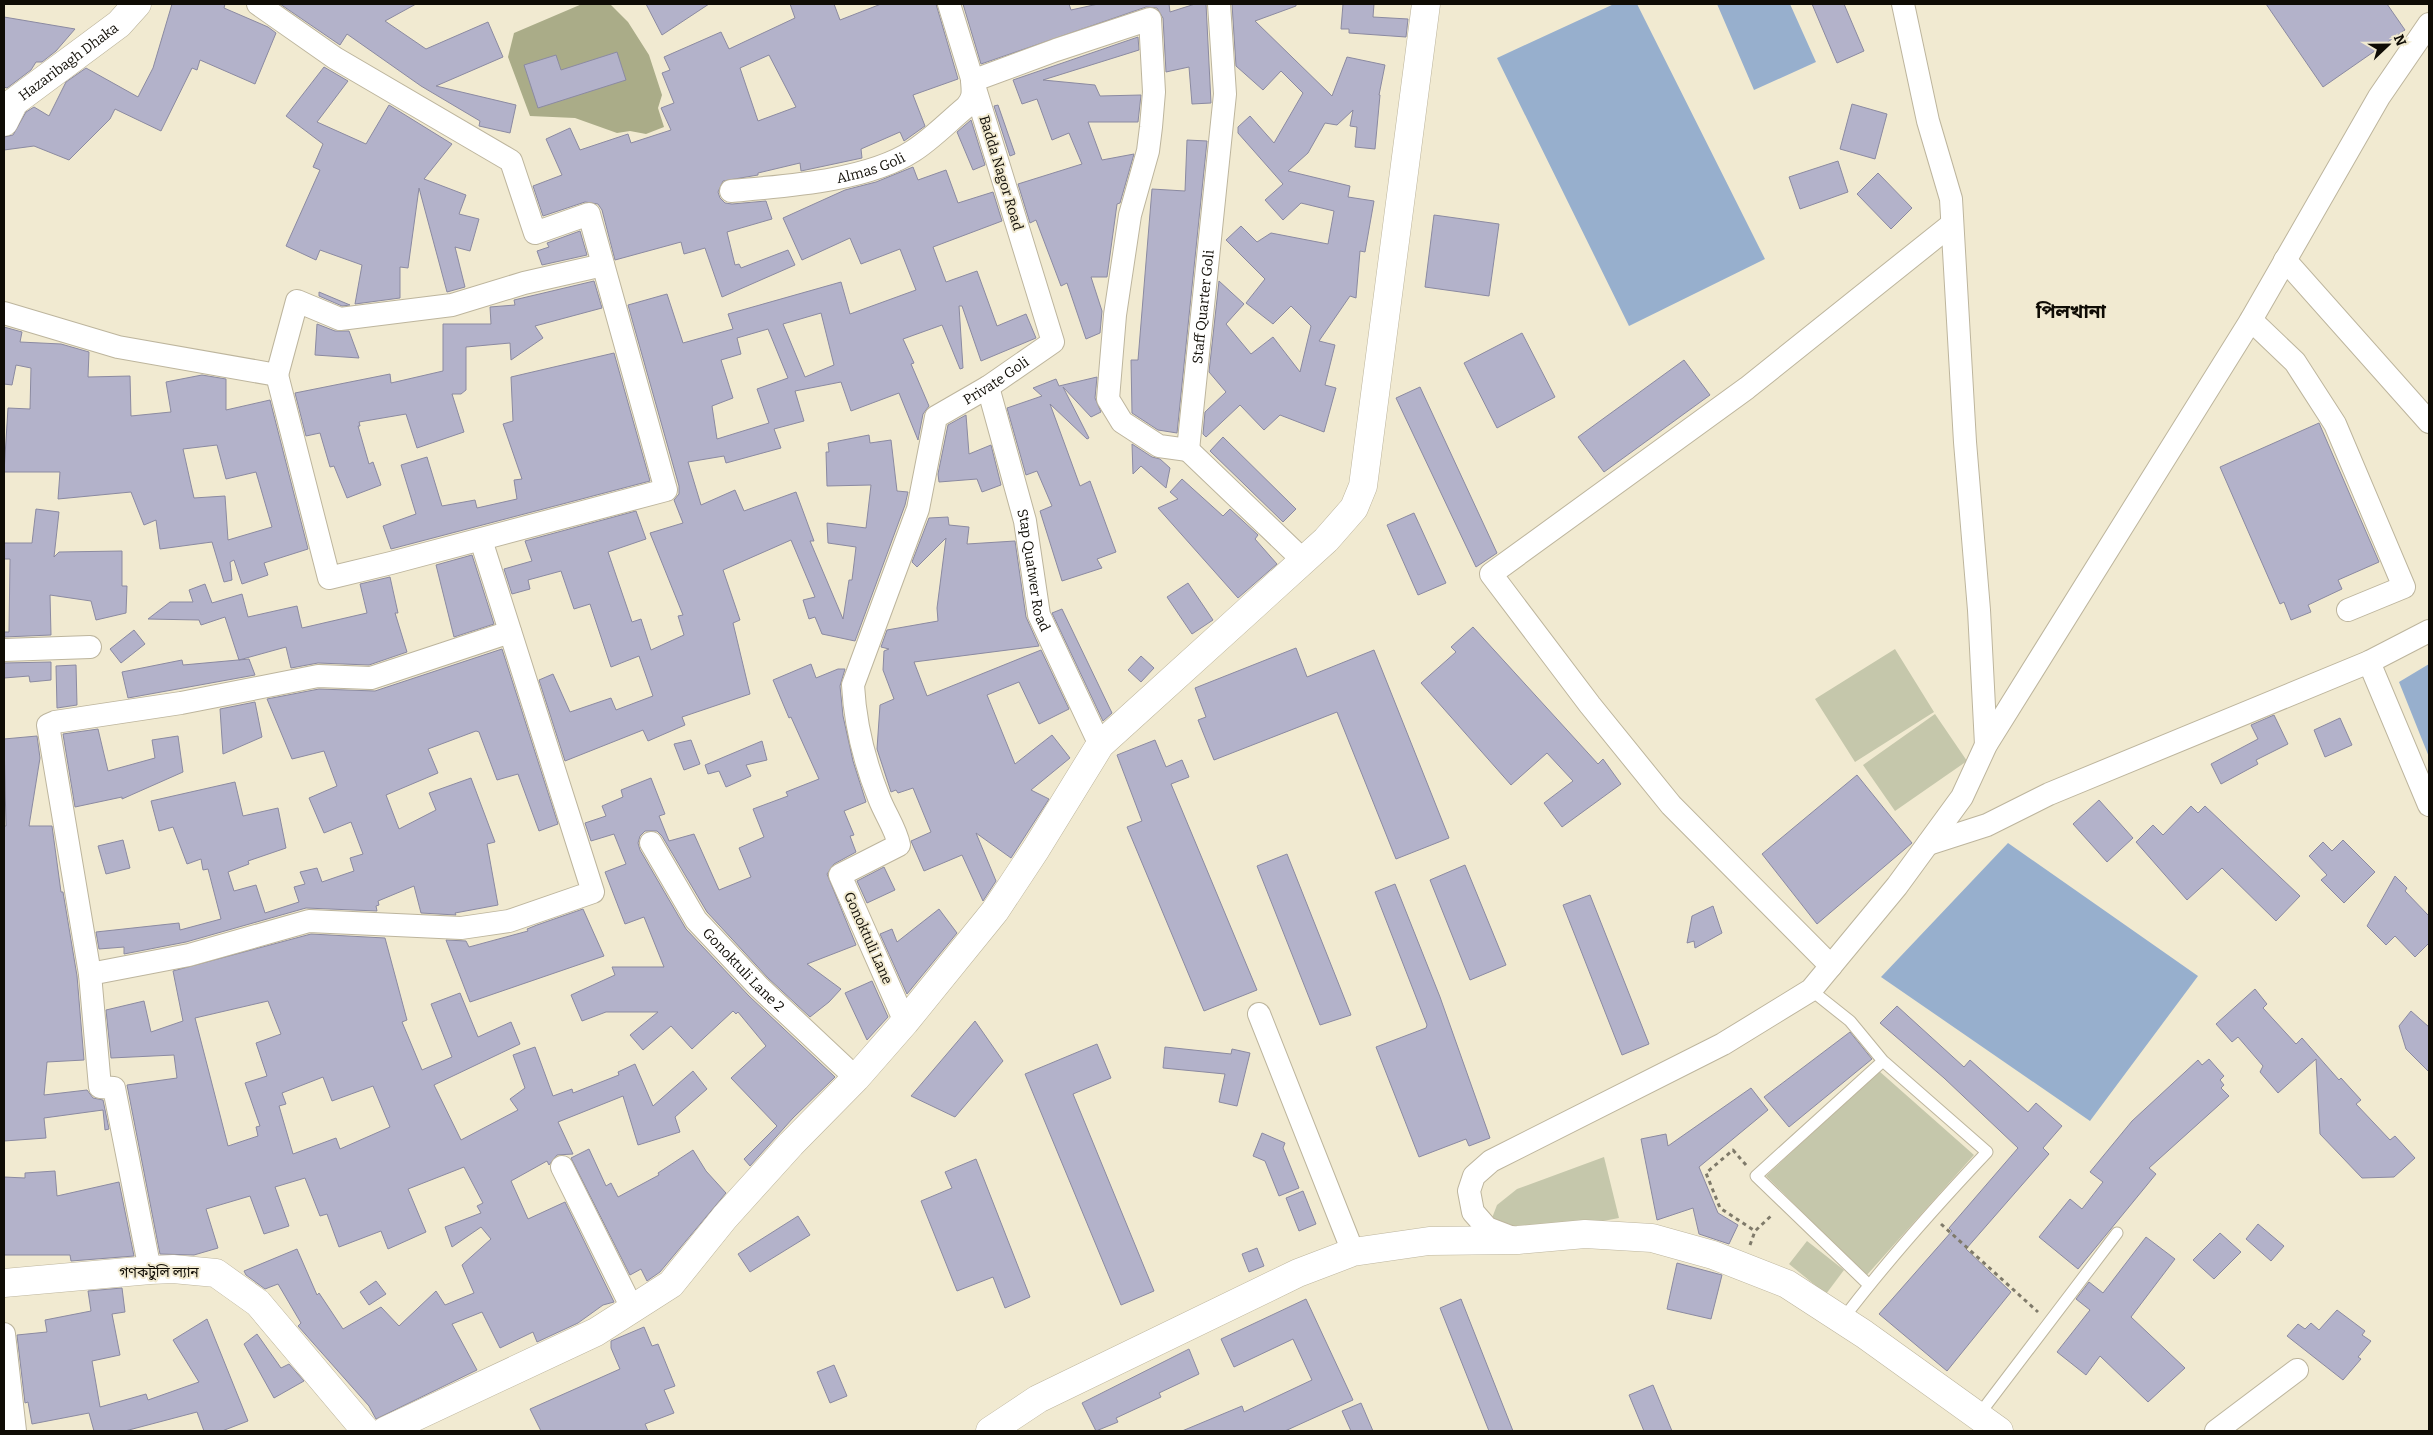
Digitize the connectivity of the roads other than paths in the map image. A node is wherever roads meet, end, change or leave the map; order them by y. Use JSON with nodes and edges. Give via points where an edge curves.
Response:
{"nodes":[{"id":1,"x":137,"y":4,"type":"edge"},
{"id":2,"x":260,"y":4,"type":"edge"},
{"id":3,"x":950,"y":4,"type":"edge"},
{"id":4,"x":1219,"y":4,"type":"edge"},
{"id":5,"x":1426,"y":4,"type":"edge"},
{"id":6,"x":1903,"y":4,"type":"edge"},
{"id":7,"x":2429,"y":24,"type":"edge"},
{"id":8,"x":972,"y":80,"type":"junction"},
{"id":9,"x":7,"y":107,"type":"edge"},
{"id":10,"x":732,"y":191,"type":"dead end"},
{"id":11,"x":1952,"y":224,"type":"junction"},
{"id":12,"x":2285,"y":260,"type":"junction"},
{"id":13,"x":603,"y":265,"type":"junction"},
{"id":14,"x":4,"y":313,"type":"edge"},
{"id":15,"x":2251,"y":320,"type":"junction"},
{"id":16,"x":1053,"y":342,"type":"joint"},
{"id":17,"x":277,"y":375,"type":"junction"},
{"id":18,"x":988,"y":387,"type":"junction"},
{"id":19,"x":2429,"y":422,"type":"edge"},
{"id":20,"x":1188,"y":450,"type":"junction"},
{"id":21,"x":481,"y":540,"type":"junction"},
{"id":22,"x":1304,"y":561,"type":"junction"},
{"id":23,"x":2348,"y":610,"type":"dead end"},
{"id":24,"x":2429,"y":631,"type":"edge"},
{"id":25,"x":510,"y":632,"type":"junction"},
{"id":26,"x":90,"y":647,"type":"dead end"},
{"id":27,"x":4,"y":650,"type":"edge"},
{"id":28,"x":2369,"y":662,"type":"junction"},
{"id":29,"x":853,"y":685,"type":"joint"},
{"id":30,"x":1100,"y":745,"type":"junction"},
{"id":31,"x":1986,"y":745,"type":"junction"},
{"id":32,"x":2429,"y":805,"type":"edge"},
{"id":33,"x":652,"y":843,"type":"dead end"},
{"id":34,"x":1928,"y":844,"type":"junction"},
{"id":35,"x":1831,"y":966,"type":"junction"},
{"id":36,"x":90,"y":974,"type":"junction"},
{"id":37,"x":1811,"y":990,"type":"junction"},
{"id":38,"x":1260,"y":1014,"type":"dead end"},
{"id":39,"x":905,"y":1022,"type":"junction"},
{"id":40,"x":1883,"y":1061,"type":"junction"},
{"id":41,"x":856,"y":1078,"type":"junction"},
{"id":42,"x":562,"y":1167,"type":"dead end"},
{"id":43,"x":2117,"y":1233,"type":"dead end"},
{"id":44,"x":1518,"y":1240,"type":"junction"},
{"id":45,"x":1353,"y":1252,"type":"junction"},
{"id":46,"x":150,"y":1270,"type":"junction"},
{"id":47,"x":4,"y":1283,"type":"edge"},
{"id":48,"x":1869,"y":1285,"type":"junction"},
{"id":49,"x":633,"y":1310,"type":"junction"},
{"id":50,"x":1842,"y":1320,"type":"junction"},
{"id":51,"x":4,"y":1334,"type":"edge"},
{"id":52,"x":2297,"y":1370,"type":"dead end"},
{"id":53,"x":1988,"y":1424,"type":"edge"},
{"id":54,"x":15,"y":1431,"type":"edge"},
{"id":55,"x":366,"y":1431,"type":"edge"},
{"id":56,"x":385,"y":1431,"type":"edge"},
{"id":57,"x":990,"y":1431,"type":"edge"},
{"id":58,"x":2216,"y":1431,"type":"edge"}],
"edges":[{"from":1,"to":9,"type":"street","name":"Hazaribagh Dhaka","via":[[120,24]]},
{"from":2,"to":13,"type":"street","via":[[335,58],[511,161],[535,233],[589,214]]},
{"from":3,"to":8,"type":"street","name":"Badda Nagor Road"},
{"from":4,"to":20,"type":"street","name":"Staff Quarter Goli","via":[[1225,94]]},
{"from":5,"to":22,"type":"street","via":[[1363,486],[1354,508]]},
{"from":6,"to":11,"type":"street","via":[[1928,121],[1950,199]]},
{"from":7,"to":12,"type":"street","via":[[2378,97]]},
{"from":8,"to":10,"type":"street","name":"Almas Goli","via":[[971,101],[913,152],[859,174]]},
{"from":8,"to":16,"type":"street","name":"Badda Nagor Road"},
{"from":8,"to":20,"type":"street","via":[[1150,19],[1154,92],[1150,134],[1129,224],[1115,315],[1108,399],[1122,422],[1159,446]]},
{"from":11,"to":31,"type":"street"},
{"from":11,"to":35,"type":"street","via":[[1747,388],[1492,574],[1670,805]]},
{"from":12,"to":15,"type":"street"},
{"from":12,"to":19,"type":"street"},
{"from":13,"to":17,"type":"street","via":[[524,283],[452,306],[340,319],[297,301]]},
{"from":13,"to":21,"type":"street","via":[[666,490]]},
{"from":14,"to":17,"type":"street","via":[[118,347]]},
{"from":15,"to":23,"type":"street","via":[[2295,362],[2335,424],[2404,587]]},
{"from":15,"to":31,"type":"street"},
{"from":16,"to":18,"type":"street","name":"Private Goli"},
{"from":17,"to":21,"type":"street","via":[[329,578]]},
{"from":18,"to":29,"type":"street","name":"Private Goli","via":[[936,417],[918,509]]},
{"from":18,"to":30,"type":"street","name":"Stap Quatwer Road","via":[[1026,521],[1039,615]]},
{"from":20,"to":22,"type":"street"},
{"from":21,"to":25,"type":"street"},
{"from":22,"to":30,"type":"street"},
{"from":24,"to":28,"type":"street"},
{"from":25,"to":36,"type":"street","via":[[372,678],[318,676],[48,725]]},
{"from":25,"to":36,"type":"street","via":[[593,892],[509,921],[461,928],[309,921],[189,955]]},
{"from":26,"to":27,"type":"street"},
{"from":28,"to":32,"type":"street"},
{"from":28,"to":34,"type":"street","via":[[2049,794],[1987,825]]},
{"from":29,"to":39,"type":"street","name":"Gonoktuli Lane","via":[[862,742],[879,798],[899,845],[840,874]]},
{"from":30,"to":39,"type":"street","via":[[995,911]]},
{"from":31,"to":34,"type":"street","via":[[1962,796]]},
{"from":33,"to":41,"type":"street","name":"Gonoktuli Lane 2","via":[[696,920],[760,987]]},
{"from":34,"to":35,"type":"street"},
{"from":35,"to":37,"type":"street"},
{"from":36,"to":46,"type":"street","via":[[100,1087],[114,1088]]},
{"from":37,"to":40,"type":"lane","via":[[1850,1020]]},
{"from":37,"to":44,"type":"street","via":[[1723,1044],[1491,1161],[1474,1176],[1468,1191],[1473,1212],[1487,1228]]},
{"from":38,"to":45,"type":"street"},
{"from":39,"to":41,"type":"street"},
{"from":40,"to":48,"type":"lane","via":[[1987,1152]]},
{"from":40,"to":48,"type":"lane","via":[[1756,1176]]},
{"from":41,"to":49,"type":"street","via":[[725,1217],[671,1284]]},
{"from":42,"to":49,"type":"street"},
{"from":43,"to":53,"type":"lane","via":[[2049,1322]]},
{"from":44,"to":45,"type":"street","via":[[1429,1241]]},
{"from":44,"to":50,"type":"street","via":[[1585,1234],[1652,1238],[1743,1266],[1787,1284]]},
{"from":45,"to":57,"type":"street","via":[[1298,1273],[1038,1399]]},
{"from":46,"to":47,"type":"street","name":"গণকটুলি ল্যান"},
{"from":46,"to":55,"type":"street","name":"গণকটুলি ল্যান","via":[[216,1273],[258,1304]]},
{"from":48,"to":50,"type":"lane"},
{"from":49,"to":56,"type":"street","via":[[596,1332]]},
{"from":50,"to":53,"type":"street"},
{"from":51,"to":54,"type":"street"},
{"from":52,"to":58,"type":"street"}]}
